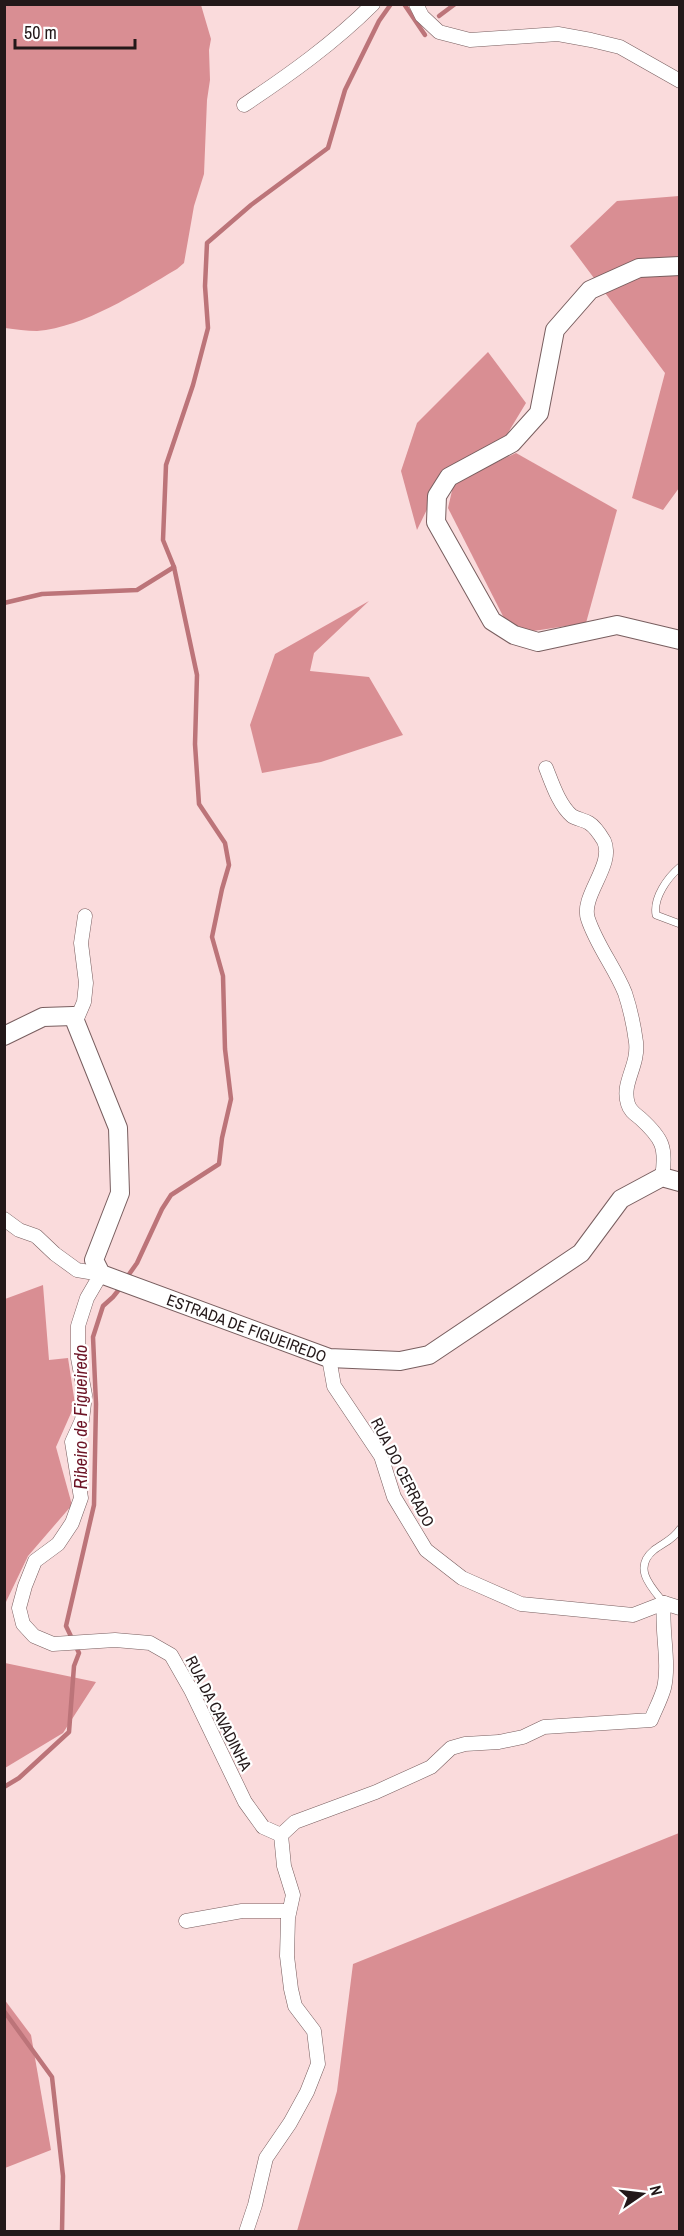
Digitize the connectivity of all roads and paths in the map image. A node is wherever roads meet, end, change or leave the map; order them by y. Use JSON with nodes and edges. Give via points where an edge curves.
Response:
{"nodes":[{"id":1,"x":373,"y":4,"type":"edge"},
{"id":2,"x":416,"y":4,"type":"edge"},
{"id":3,"x":680,"y":81,"type":"edge"},
{"id":4,"x":244,"y":105,"type":"dead end"},
{"id":5,"x":680,"y":267,"type":"edge"},
{"id":6,"x":680,"y":640,"type":"edge"},
{"id":7,"x":546,"y":768,"type":"dead end"},
{"id":8,"x":680,"y":867,"type":"edge"},
{"id":9,"x":85,"y":916,"type":"dead end"},
{"id":10,"x":680,"y":924,"type":"edge"},
{"id":11,"x":75,"y":1023,"type":"junction"},
{"id":12,"x":4,"y":1036,"type":"edge"},
{"id":13,"x":671,"y":1180,"type":"edge"},
{"id":14,"x":4,"y":1219,"type":"edge"},
{"id":15,"x":107,"y":1276,"type":"junction"},
{"id":16,"x":329,"y":1358,"type":"junction"},
{"id":17,"x":680,"y":1529,"type":"edge"},
{"id":18,"x":664,"y":1602,"type":"junction"},
{"id":19,"x":680,"y":1608,"type":"edge"},
{"id":20,"x":281,"y":1835,"type":"junction"},
{"id":21,"x":289,"y":1911,"type":"junction"},
{"id":22,"x":186,"y":1922,"type":"dead end"},
{"id":23,"x":246,"y":2232,"type":"edge"}],
"edges":[{"from":1,"to":4,"type":"street","via":[[282,80]]},
{"from":2,"to":3,"type":"street","via":[[439,32],[470,40],[558,34],[591,40],[620,47]]},
{"from":5,"to":6,"type":"street","via":[[639,268],[590,290],[555,330],[539,413],[512,443],[449,477],[437,496],[436,522],[492,621],[514,635],[538,642],[617,625]]},
{"from":7,"to":13,"type":"street","via":[[562,803],[573,816],[590,823],[604,841],[606,855],[586,914],[625,993],[636,1041],[637,1056],[626,1096],[629,1108],[663,1145]]},
{"from":8,"to":10,"type":"lane","via":[[654,906],[656,915]]},
{"from":9,"to":11,"type":"street","via":[[81,943],[86,983],[84,1002]]},
{"from":11,"to":12,"type":"street","via":[[72,1016],[43,1017]]},
{"from":11,"to":15,"type":"street","via":[[118,1128],[120,1193],[94,1260]]},
{"from":13,"to":16,"type":"street","name":"ESTRADA DE FIGUEIREDO","via":[[621,1199],[581,1253],[429,1355],[400,1361]]},
{"from":14,"to":15,"type":"street","via":[[36,1236],[77,1270]]},
{"from":15,"to":16,"type":"street","name":"ESTRADA DE FIGUEIREDO"},
{"from":15,"to":20,"type":"street","name":"RUA DA CAVADINHA","via":[[87,1298],[78,1326],[78,1358],[85,1395],[82,1420],[72,1442],[81,1498],[72,1523],[58,1544],[35,1561],[19,1608],[23,1624],[34,1636],[53,1644],[115,1640],[150,1643],[171,1655],[245,1802],[263,1827]]},
{"from":16,"to":18,"type":"street","name":"RUA DO CERRADO","via":[[334,1386],[381,1456],[394,1497],[426,1550],[462,1578],[521,1604],[633,1615]]},
{"from":17,"to":18,"type":"lane","via":[[645,1562],[646,1582]]},
{"from":18,"to":19,"type":"street"},
{"from":18,"to":20,"type":"street","via":[[664,1688],[651,1719],[544,1726],[523,1737],[451,1748],[431,1767],[294,1822]]},
{"from":20,"to":21,"type":"street","via":[[284,1866],[293,1895]]},
{"from":21,"to":22,"type":"street","via":[[242,1911]]},
{"from":21,"to":23,"type":"street","via":[[291,1989],[295,2006],[314,2031],[318,2064],[290,2123],[266,2158]]}]}
